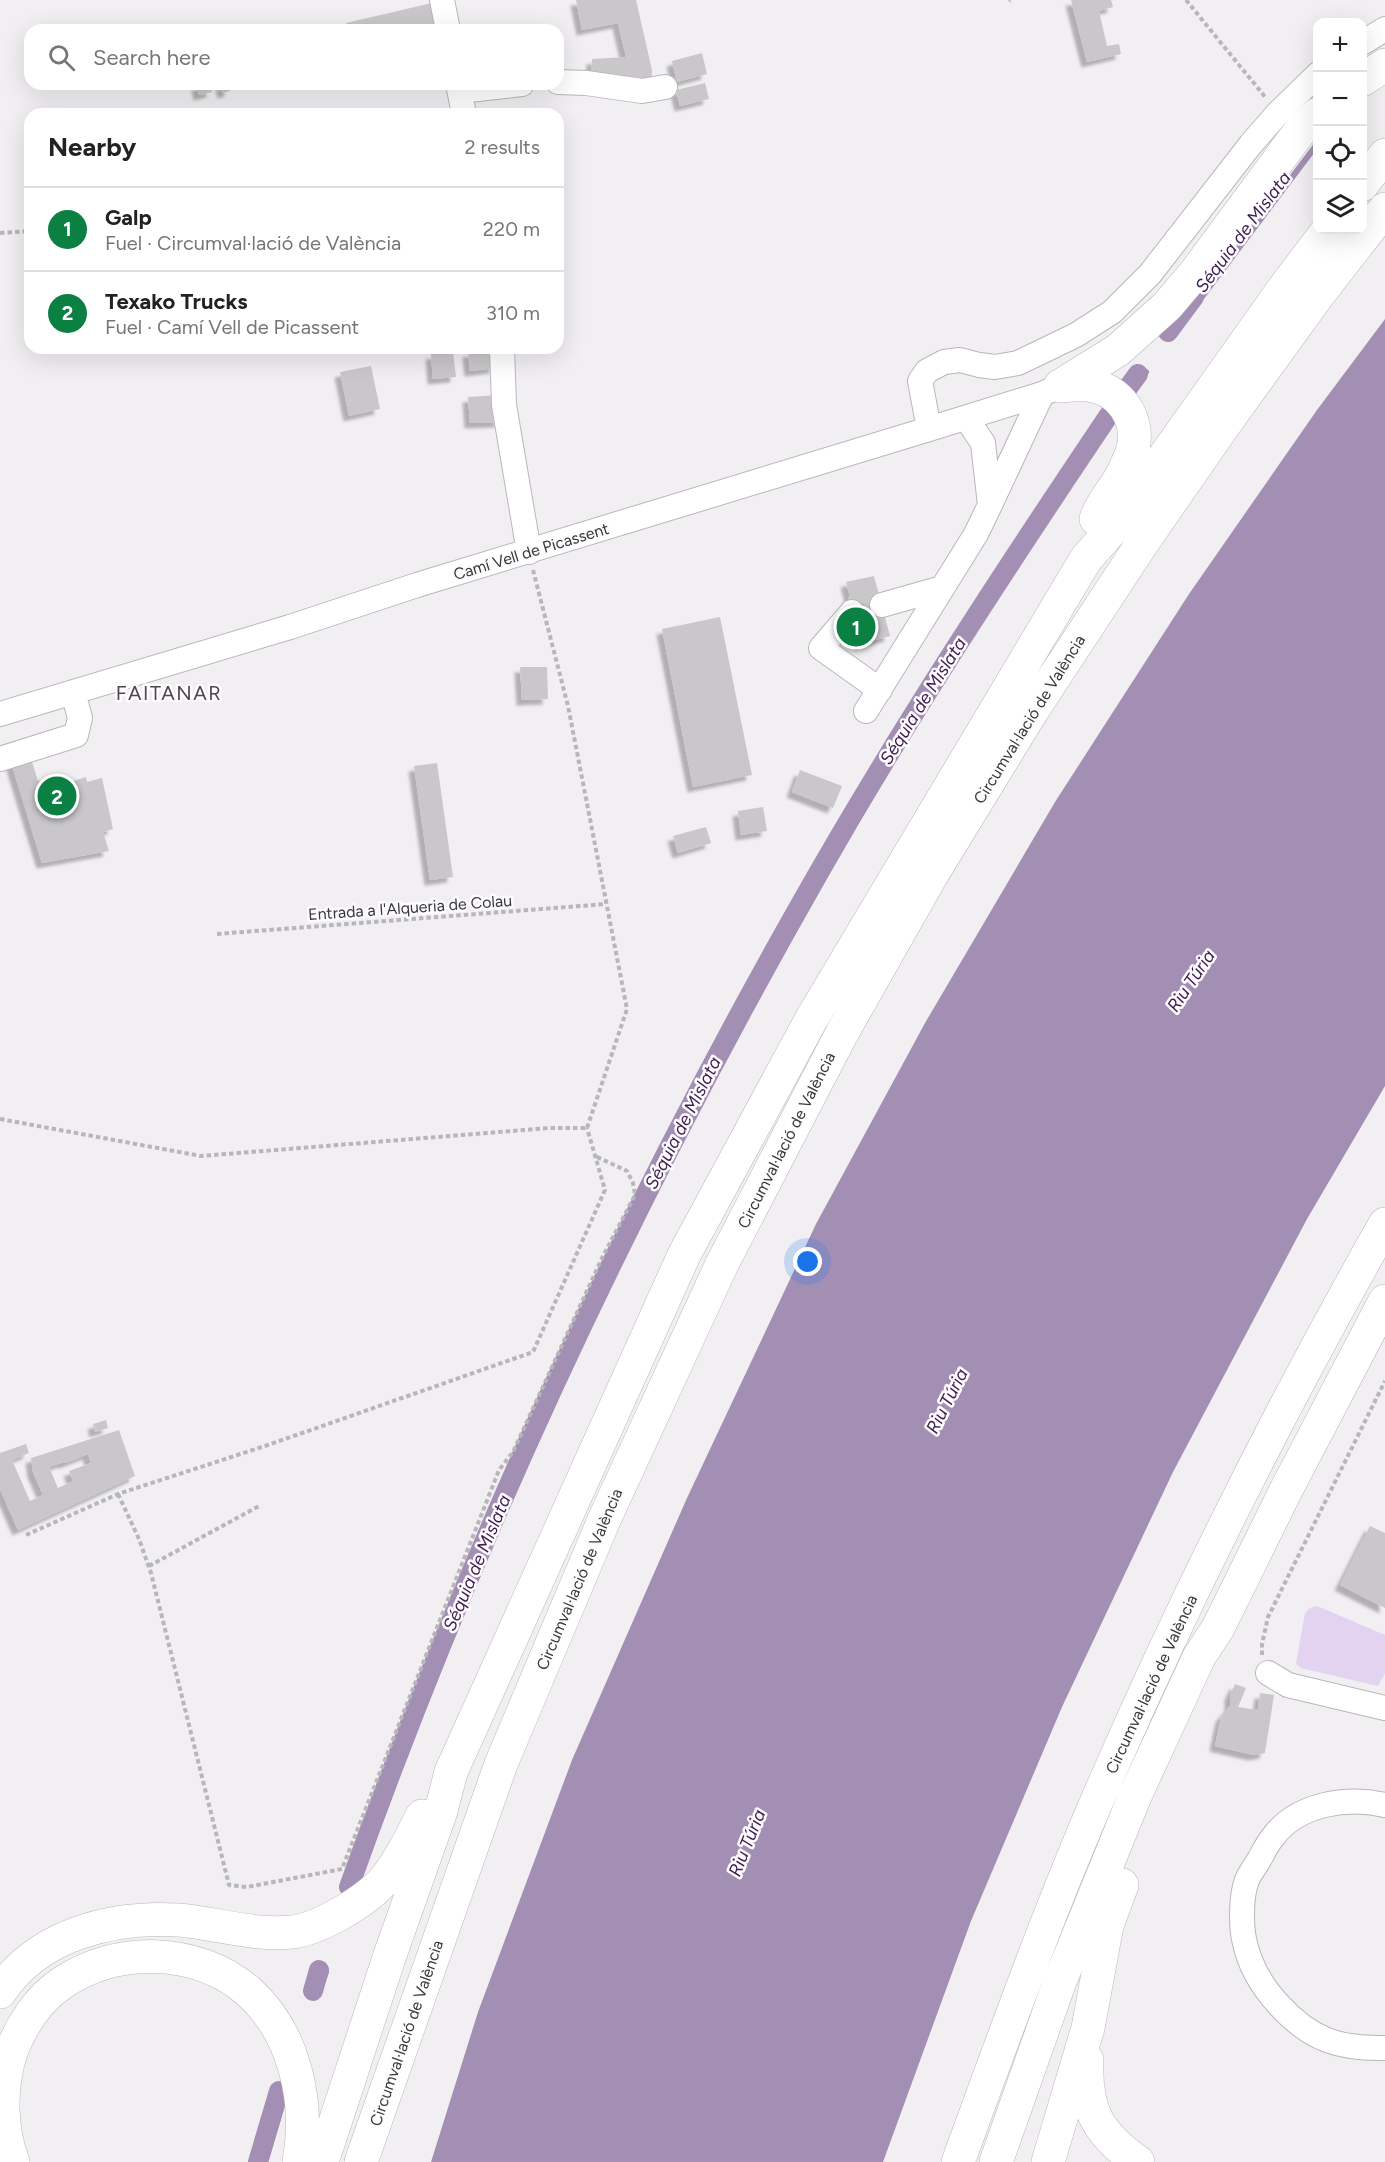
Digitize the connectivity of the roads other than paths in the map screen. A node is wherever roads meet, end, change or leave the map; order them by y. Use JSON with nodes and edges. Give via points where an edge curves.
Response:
{"nodes":[{"id":1,"x":441,"y":0,"type":"edge"},
{"id":2,"x":447,"y":24,"type":"edge"},
{"id":3,"x":1385,"y":29,"type":"edge"},
{"id":4,"x":1367,"y":40,"type":"edge"},
{"id":5,"x":1385,"y":64,"type":"edge"},
{"id":6,"x":1367,"y":77,"type":"edge"},
{"id":7,"x":1313,"y":78,"type":"edge"},
{"id":8,"x":564,"y":82,"type":"edge"},
{"id":9,"x":664,"y":87,"type":"dead end"},
{"id":10,"x":492,"y":90,"type":"edge"},
{"id":11,"x":461,"y":96,"type":"edge"},
{"id":12,"x":1313,"y":118,"type":"edge"},
{"id":13,"x":1385,"y":155,"type":"edge"},
{"id":14,"x":1385,"y":172,"type":"edge"},
{"id":15,"x":1366,"y":180,"type":"edge"},
{"id":16,"x":1367,"y":195,"type":"edge"},
{"id":17,"x":1385,"y":209,"type":"edge"},
{"id":18,"x":1325,"y":234,"type":"edge"},
{"id":19,"x":1338,"y":234,"type":"edge"},
{"id":20,"x":1287,"y":284,"type":"junction"},
{"id":21,"x":502,"y":354,"type":"edge"},
{"id":22,"x":1051,"y":390,"type":"junction"},
{"id":23,"x":966,"y":418,"type":"junction"},
{"id":24,"x":929,"y":429,"type":"junction"},
{"id":25,"x":990,"y":505,"type":"junction"},
{"id":26,"x":529,"y":552,"type":"junction"},
{"id":27,"x":1086,"y":560,"type":"junction"},
{"id":28,"x":942,"y":588,"type":"junction"},
{"id":29,"x":882,"y":605,"type":"dead end"},
{"id":30,"x":852,"y":612,"type":"dead end"},
{"id":31,"x":880,"y":690,"type":"junction"},
{"id":32,"x":73,"y":692,"type":"junction"},
{"id":33,"x":866,"y":711,"type":"dead end"},
{"id":34,"x":0,"y":714,"type":"edge"},
{"id":35,"x":0,"y":759,"type":"edge"},
{"id":36,"x":1385,"y":1224,"type":"edge"},
{"id":37,"x":1385,"y":1301,"type":"edge"},
{"id":38,"x":1218,"y":1628,"type":"junction"},
{"id":39,"x":1268,"y":1673,"type":"road end"},
{"id":40,"x":1385,"y":1708,"type":"edge"},
{"id":41,"x":451,"y":1772,"type":"junction"},
{"id":42,"x":1385,"y":1804,"type":"edge"},
{"id":43,"x":0,"y":1992,"type":"edge"},
{"id":44,"x":1088,"y":2028,"type":"junction"},
{"id":45,"x":1385,"y":2048,"type":"edge"},
{"id":46,"x":13,"y":2162,"type":"edge"},
{"id":47,"x":299,"y":2162,"type":"edge"},
{"id":48,"x":322,"y":2162,"type":"edge"},
{"id":49,"x":362,"y":2162,"type":"edge"},
{"id":50,"x":958,"y":2162,"type":"edge"},
{"id":51,"x":996,"y":2162,"type":"edge"},
{"id":52,"x":1048,"y":2162,"type":"edge"},
{"id":53,"x":1138,"y":2162,"type":"edge"}],
"edges":[{"from":1,"to":2,"type":"street"},
{"from":3,"to":4,"type":"street"},
{"from":5,"to":6,"type":"highway"},
{"from":7,"to":24,"type":"street","via":[[1236,162],[1150,274],[1112,312],[1018,363],[995,367],[960,360],[944,362],[927,371],[920,381]]},
{"from":8,"to":9,"type":"street","via":[[642,91]]},
{"from":10,"to":11,"type":"street"},
{"from":12,"to":22,"type":"highway","via":[[1167,306],[1118,350]]},
{"from":13,"to":15,"type":"highway"},
{"from":14,"to":16,"type":"highway"},
{"from":17,"to":49,"type":"highway","name":"Circumval·lació de València","via":[[1318,295],[1136,552],[931,876],[842,1033],[722,1264],[599,1530],[501,1764]]},
{"from":18,"to":20,"type":"highway","name":"Circumval·lació de València"},
{"from":19,"to":20,"type":"highway","via":[[1318,259]]},
{"from":20,"to":27,"type":"highway","name":"Circumval·lació de València","via":[[1115,526]]},
{"from":21,"to":26,"type":"street","via":[[504,405]]},
{"from":22,"to":23,"type":"street","name":"Camí Vell de Picassent"},
{"from":22,"to":25,"type":"street"},
{"from":22,"to":27,"type":"highway","via":[[1089,385],[1105,389],[1118,397],[1128,411],[1133,429],[1133,448],[1124,473],[1097,515]]},
{"from":23,"to":24,"type":"street","name":"Camí Vell de Picassent"},
{"from":23,"to":25,"type":"street","via":[[983,443]]},
{"from":24,"to":26,"type":"street","name":"Camí Vell de Picassent"},
{"from":25,"to":28,"type":"street"},
{"from":26,"to":32,"type":"street","name":"Camí Vell de Picassent"},
{"from":27,"to":41,"type":"highway","name":"Circumval·lació de València","via":[[812,1018],[684,1255]]},
{"from":28,"to":29,"type":"street"},
{"from":28,"to":31,"type":"street"},
{"from":30,"to":31,"type":"street","via":[[821,648]]},
{"from":31,"to":33,"type":"street"},
{"from":32,"to":34,"type":"street","name":"Camí Vell de Picassent"},
{"from":32,"to":35,"type":"street","via":[[80,718],[76,735]]},
{"from":36,"to":50,"type":"highway","name":"Circumval·lació de València","via":[[1250,1477],[1125,1738],[1030,1965]]},
{"from":37,"to":38,"type":"highway","name":"Circumval·lació de València"},
{"from":38,"to":44,"type":"highway","via":[[1212,1664],[1151,1804],[1107,1924]]},
{"from":38,"to":51,"type":"highway","name":"Circumval·lació de València","via":[[1198,1657],[1131,1807],[1060,1981]]},
{"from":39,"to":40,"type":"street","via":[[1288,1685]]},
{"from":41,"to":43,"type":"highway","via":[[384,1881],[354,1905],[321,1923],[293,1932],[258,1932],[179,1920],[104,1924],[50,1947],[24,1965]]},
{"from":41,"to":48,"type":"highway","name":"Circumval·lació de València"},
{"from":42,"to":45,"type":"street","via":[[1348,1801],[1317,1806],[1290,1821],[1273,1836],[1247,1882],[1242,1913],[1243,1938],[1251,1962],[1264,1990],[1285,2012],[1305,2030],[1327,2041],[1355,2049]]},
{"from":44,"to":52,"type":"highway"},
{"from":44,"to":53,"type":"highway","via":[[1086,2085],[1090,2109],[1103,2131]]},
{"from":46,"to":47,"type":"highway","via":[[2,2109],[4,2070],[18,2036],[36,2008],[61,1984],[97,1965],[158,1955],[219,1972],[248,1992],[268,2015],[286,2044],[297,2075],[303,2106]]}]}
